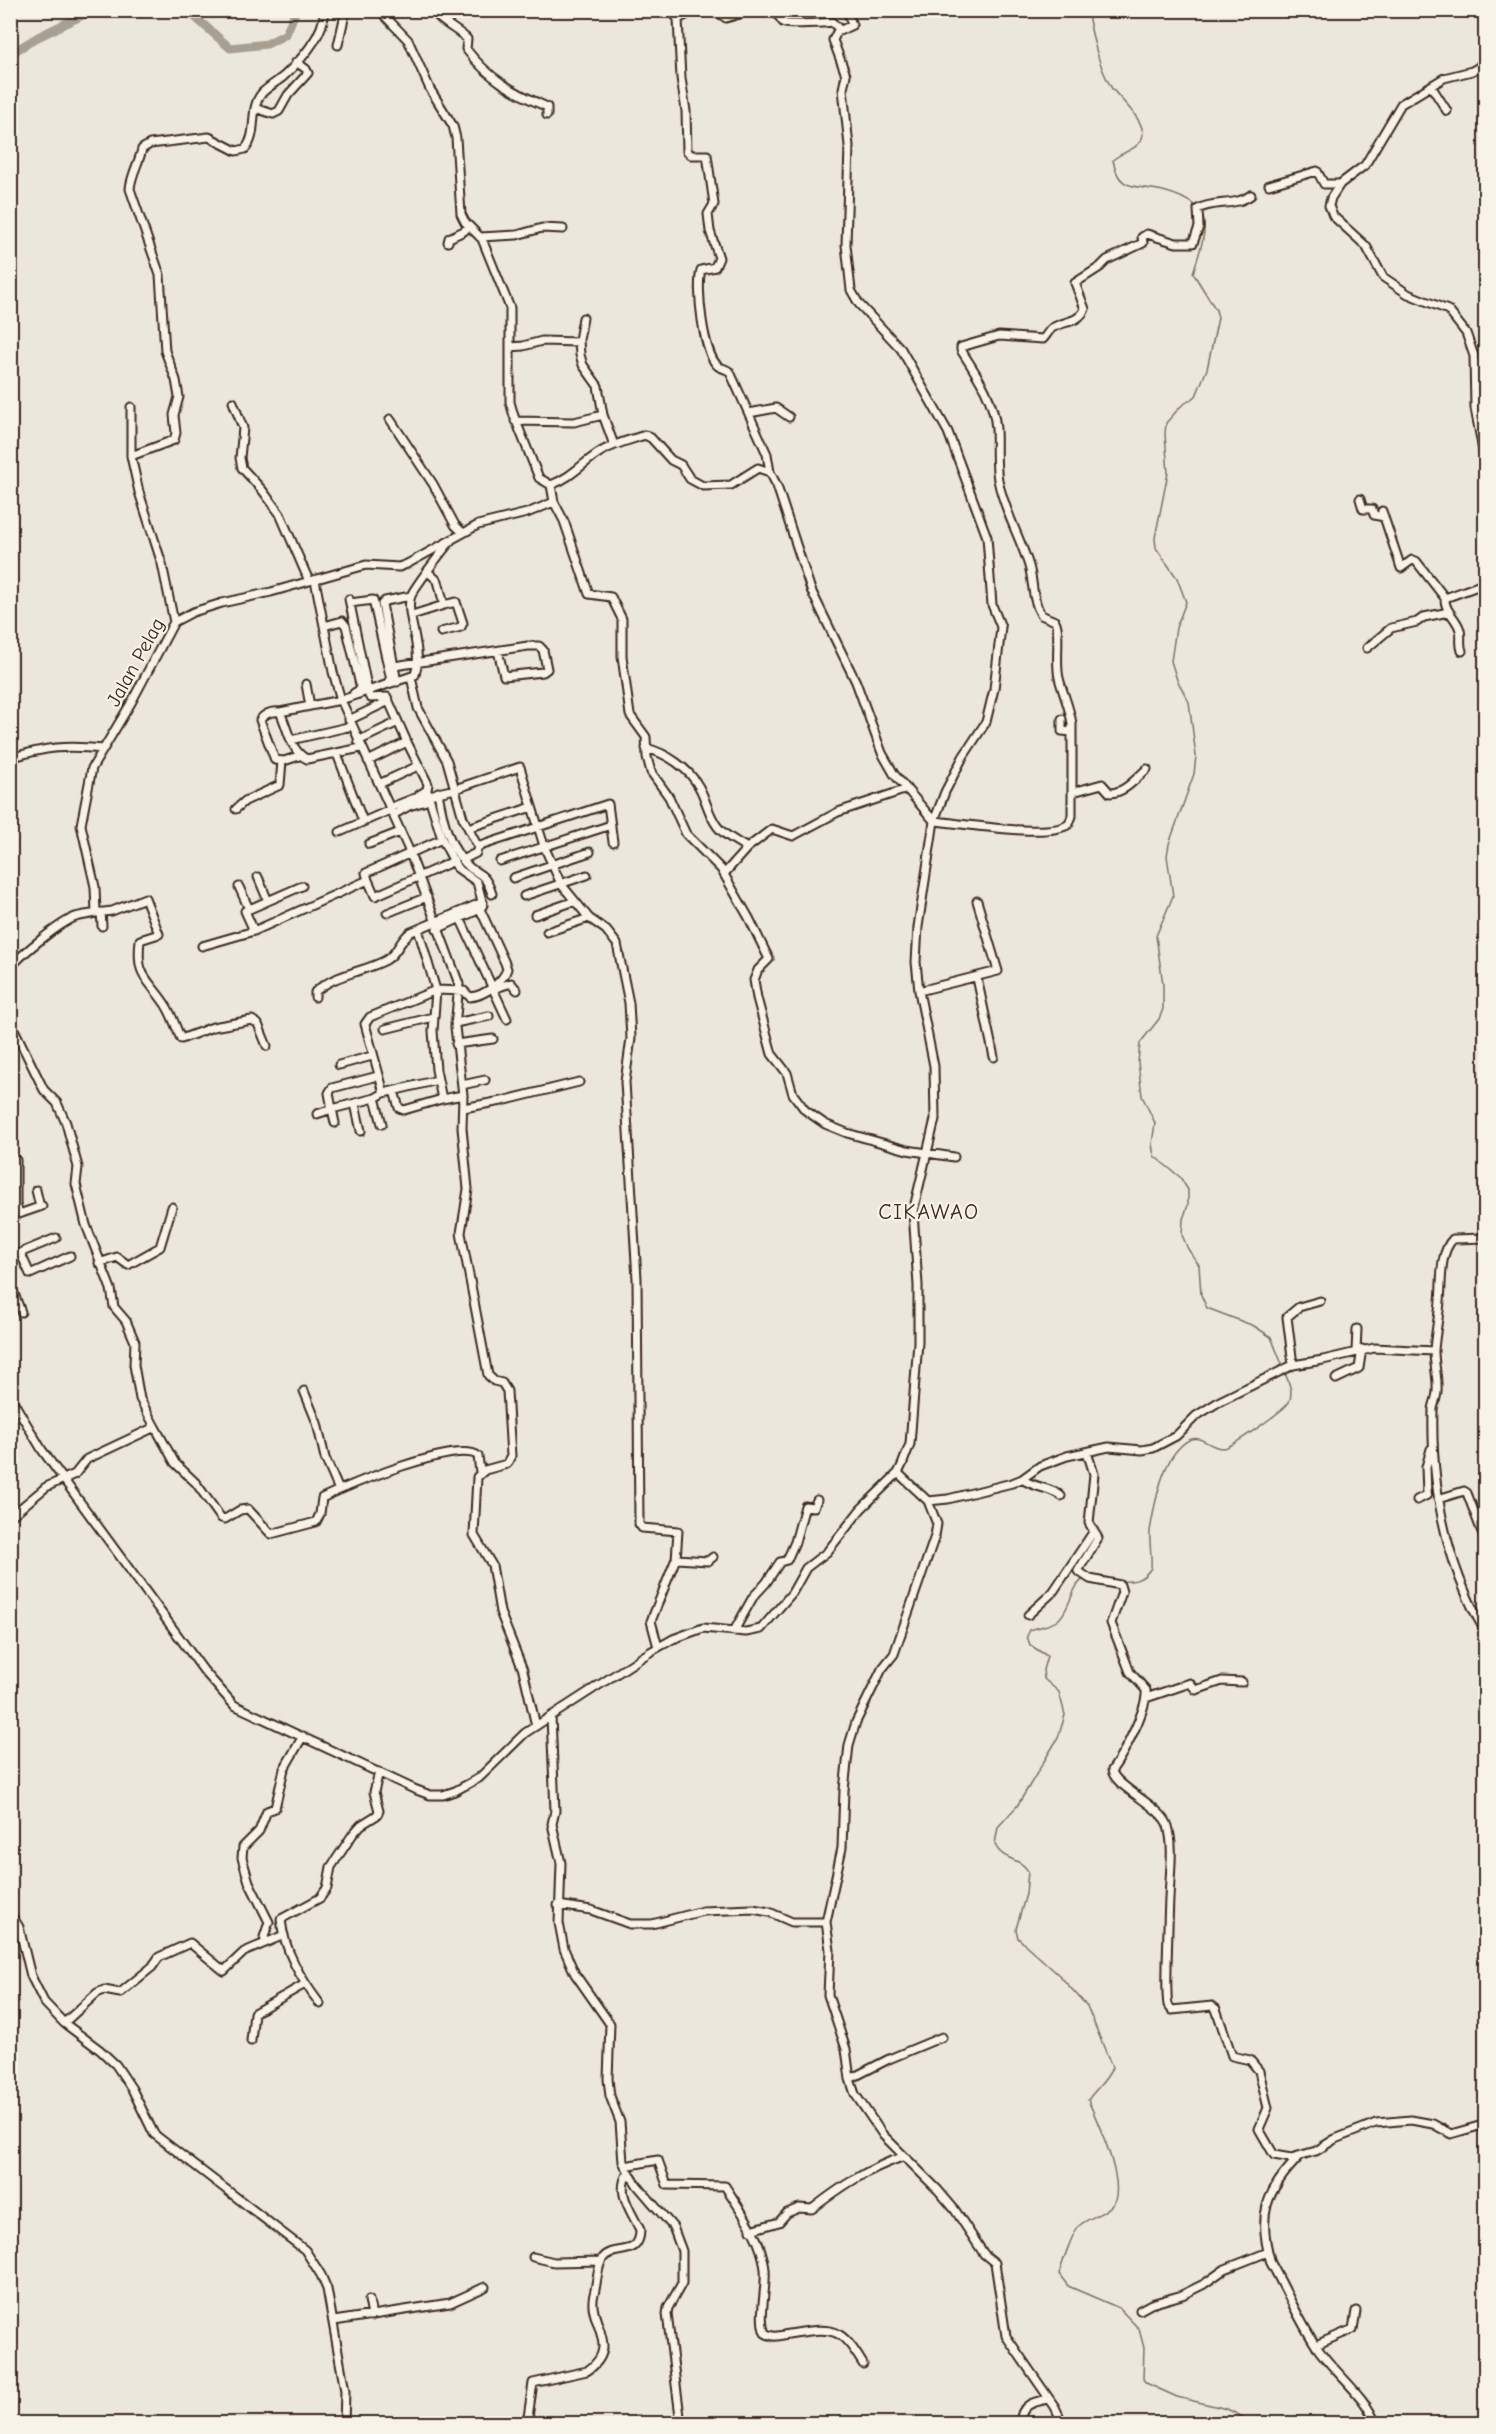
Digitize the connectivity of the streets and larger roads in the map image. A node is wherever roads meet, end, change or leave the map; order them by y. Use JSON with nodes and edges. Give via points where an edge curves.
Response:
{"nodes":[{"id":1,"x":324,"y":10,"type":"edge"},
{"id":2,"x":346,"y":10,"type":"edge"},
{"id":3,"x":379,"y":10,"type":"edge"},
{"id":4,"x":429,"y":10,"type":"edge"},
{"id":5,"x":660,"y":10,"type":"edge"},
{"id":6,"x":696,"y":10,"type":"edge"},
{"id":7,"x":714,"y":10,"type":"edge"},
{"id":8,"x":754,"y":10,"type":"edge"},
{"id":9,"x":776,"y":10,"type":"edge"},
{"id":10,"x":847,"y":10,"type":"edge"},
{"id":11,"x":678,"y":18,"type":"junction"},
{"id":12,"x":840,"y":30,"type":"junction"},
{"id":13,"x":339,"y":45,"type":"dead end"},
{"id":14,"x":1485,"y":57,"type":"edge"},
{"id":15,"x":297,"y":62,"type":"junction"},
{"id":16,"x":1431,"y":86,"type":"junction"},
{"id":17,"x":255,"y":108,"type":"junction"},
{"id":18,"x":1447,"y":111,"type":"dead end"},
{"id":19,"x":547,"y":115,"type":"dead end"},
{"id":20,"x":1340,"y":184,"type":"junction"},
{"id":21,"x":1269,"y":185,"type":"dead end"},
{"id":22,"x":1251,"y":195,"type":"dead end"},
{"id":23,"x":469,"y":226,"type":"junction"},
{"id":24,"x":563,"y":229,"type":"dead end"},
{"id":25,"x":480,"y":237,"type":"junction"},
{"id":26,"x":448,"y":242,"type":"dead end"},
{"id":27,"x":583,"y":318,"type":"dead end"},
{"id":28,"x":579,"y":342,"type":"junction"},
{"id":29,"x":510,"y":347,"type":"junction"},
{"id":30,"x":1475,"y":362,"type":"junction"},
{"id":31,"x":1485,"y":376,"type":"edge"},
{"id":32,"x":233,"y":402,"type":"dead end"},
{"id":33,"x":131,"y":407,"type":"dead end"},
{"id":34,"x":749,"y":413,"type":"junction"},
{"id":35,"x":603,"y":415,"type":"junction"},
{"id":36,"x":789,"y":417,"type":"dead end"},
{"id":37,"x":390,"y":419,"type":"dead end"},
{"id":38,"x":516,"y":421,"type":"junction"},
{"id":39,"x":614,"y":445,"type":"junction"},
{"id":40,"x":131,"y":456,"type":"junction"},
{"id":41,"x":1485,"y":467,"type":"edge"},
{"id":42,"x":770,"y":472,"type":"junction"},
{"id":43,"x":551,"y":485,"type":"junction"},
{"id":44,"x":1360,"y":499,"type":"dead end"},
{"id":45,"x":554,"y":502,"type":"junction"},
{"id":46,"x":462,"y":532,"type":"junction"},
{"id":47,"x":452,"y":540,"type":"junction"},
{"id":48,"x":428,"y":572,"type":"junction"},
{"id":49,"x":312,"y":580,"type":"junction"},
{"id":50,"x":1485,"y":583,"type":"edge"},
{"id":51,"x":411,"y":596,"type":"junction"},
{"id":52,"x":1445,"y":598,"type":"junction"},
{"id":53,"x":444,"y":605,"type":"junction"},
{"id":54,"x":1449,"y":612,"type":"junction"},
{"id":55,"x":412,"y":615,"type":"junction"},
{"id":56,"x":174,"y":622,"type":"junction"},
{"id":57,"x":324,"y":626,"type":"junction"},
{"id":58,"x":441,"y":632,"type":"dead end"},
{"id":59,"x":1367,"y":648,"type":"dead end"},
{"id":60,"x":498,"y":651,"type":"junction"},
{"id":61,"x":1462,"y":651,"type":"dead end"},
{"id":62,"x":418,"y":661,"type":"junction"},
{"id":63,"x":394,"y":666,"type":"junction"},
{"id":64,"x":541,"y":672,"type":"junction"},
{"id":65,"x":411,"y":678,"type":"junction"},
{"id":66,"x":540,"y":681,"type":"dead end"},
{"id":67,"x":397,"y":682,"type":"junction"},
{"id":68,"x":306,"y":684,"type":"dead end"},
{"id":69,"x":368,"y":690,"type":"junction"},
{"id":70,"x":340,"y":699,"type":"junction"},
{"id":71,"x":389,"y":701,"type":"junction"},
{"id":72,"x":310,"y":706,"type":"junction"},
{"id":73,"x":280,"y":712,"type":"junction"},
{"id":74,"x":1062,"y":719,"type":"dead end"},
{"id":75,"x":398,"y":722,"type":"junction"},
{"id":76,"x":350,"y":723,"type":"junction"},
{"id":77,"x":1072,"y":732,"type":"junction"},
{"id":78,"x":291,"y":740,"type":"junction"},
{"id":79,"x":407,"y":742,"type":"junction"},
{"id":80,"x":360,"y":745,"type":"junction"},
{"id":81,"x":646,"y":748,"type":"junction"},
{"id":82,"x":103,"y":749,"type":"junction"},
{"id":83,"x":337,"y":754,"type":"junction"},
{"id":84,"x":300,"y":756,"type":"junction"},
{"id":85,"x":10,"y":758,"type":"edge"},
{"id":86,"x":282,"y":761,"type":"junction"},
{"id":87,"x":368,"y":761,"type":"junction"},
{"id":88,"x":418,"y":766,"type":"junction"},
{"id":89,"x":1147,"y":769,"type":"dead end"},
{"id":90,"x":378,"y":784,"type":"junction"},
{"id":91,"x":455,"y":789,"type":"junction"},
{"id":92,"x":907,"y":789,"type":"junction"},
{"id":93,"x":438,"y":792,"type":"junction"},
{"id":94,"x":1072,"y":792,"type":"junction"},
{"id":95,"x":414,"y":799,"type":"junction"},
{"id":96,"x":532,"y":807,"type":"junction"},
{"id":97,"x":236,"y":809,"type":"dead end"},
{"id":98,"x":391,"y":811,"type":"junction"},
{"id":99,"x":934,"y":820,"type":"junction"},
{"id":100,"x":363,"y":821,"type":"junction"},
{"id":101,"x":611,"y":825,"type":"junction"},
{"id":102,"x":471,"y":827,"type":"dead end"},
{"id":103,"x":538,"y":827,"type":"junction"},
{"id":104,"x":340,"y":832,"type":"dead end"},
{"id":105,"x":400,"y":832,"type":"junction"},
{"id":106,"x":442,"y":839,"type":"junction"},
{"id":107,"x":612,"y":842,"type":"dead end"},
{"id":108,"x":369,"y":844,"type":"dead end"},
{"id":109,"x":480,"y":846,"type":"dead end"},
{"id":110,"x":544,"y":846,"type":"junction"},
{"id":111,"x":747,"y":848,"type":"junction"},
{"id":112,"x":591,"y":852,"type":"dead end"},
{"id":113,"x":410,"y":854,"type":"junction"},
{"id":114,"x":458,"y":860,"type":"junction"},
{"id":115,"x":500,"y":861,"type":"dead end"},
{"id":116,"x":552,"y":865,"type":"junction"},
{"id":117,"x":724,"y":874,"type":"junction"},
{"id":118,"x":587,"y":875,"type":"dead end"},
{"id":119,"x":258,"y":877,"type":"dead end"},
{"id":120,"x":419,"y":877,"type":"junction"},
{"id":121,"x":513,"y":878,"type":"dead end"},
{"id":122,"x":368,"y":880,"type":"junction"},
{"id":123,"x":561,"y":884,"type":"junction"},
{"id":124,"x":303,"y":886,"type":"dead end"},
{"id":125,"x":239,"y":887,"type":"dead end"},
{"id":126,"x":492,"y":894,"type":"dead end"},
{"id":127,"x":524,"y":896,"type":"dead end"},
{"id":128,"x":426,"y":897,"type":"junction"},
{"id":129,"x":268,"y":901,"type":"junction"},
{"id":130,"x":575,"y":901,"type":"junction"},
{"id":131,"x":977,"y":901,"type":"dead end"},
{"id":132,"x":481,"y":906,"type":"junction"},
{"id":133,"x":249,"y":909,"type":"junction"},
{"id":134,"x":99,"y":913,"type":"junction"},
{"id":135,"x":387,"y":913,"type":"dead end"},
{"id":136,"x":535,"y":915,"type":"dead end"},
{"id":137,"x":460,"y":918,"type":"junction"},
{"id":138,"x":589,"y":918,"type":"junction"},
{"id":139,"x":436,"y":925,"type":"junction"},
{"id":140,"x":102,"y":926,"type":"dead end"},
{"id":141,"x":418,"y":928,"type":"junction"},
{"id":142,"x":254,"y":931,"type":"junction"},
{"id":143,"x":548,"y":932,"type":"dead end"},
{"id":144,"x":202,"y":946,"type":"dead end"},
{"id":145,"x":10,"y":969,"type":"edge"},
{"id":146,"x":977,"y":978,"type":"junction"},
{"id":147,"x":492,"y":988,"type":"junction"},
{"id":148,"x":436,"y":990,"type":"junction"},
{"id":149,"x":517,"y":990,"type":"dead end"},
{"id":150,"x":919,"y":992,"type":"junction"},
{"id":151,"x":459,"y":993,"type":"junction"},
{"id":152,"x":315,"y":997,"type":"dead end"},
{"id":153,"x":489,"y":1016,"type":"dead end"},
{"id":154,"x":433,"y":1017,"type":"junction"},
{"id":155,"x":507,"y":1019,"type":"dead end"},
{"id":156,"x":10,"y":1021,"type":"edge"},
{"id":157,"x":455,"y":1023,"type":"junction"},
{"id":158,"x":385,"y":1029,"type":"dead end"},
{"id":159,"x":493,"y":1038,"type":"dead end"},
{"id":160,"x":456,"y":1044,"type":"junction"},
{"id":161,"x":267,"y":1046,"type":"dead end"},
{"id":162,"x":372,"y":1056,"type":"junction"},
{"id":163,"x":994,"y":1057,"type":"dead end"},
{"id":164,"x":339,"y":1065,"type":"dead end"},
{"id":165,"x":378,"y":1076,"type":"junction"},
{"id":166,"x":438,"y":1080,"type":"junction"},
{"id":167,"x":485,"y":1080,"type":"dead end"},
{"id":168,"x":579,"y":1082,"type":"dead end"},
{"id":169,"x":462,"y":1085,"type":"junction"},
{"id":170,"x":394,"y":1091,"type":"junction"},
{"id":171,"x":384,"y":1093,"type":"junction"},
{"id":172,"x":463,"y":1095,"type":"junction"},
{"id":173,"x":375,"y":1098,"type":"junction"},
{"id":174,"x":442,"y":1099,"type":"junction"},
{"id":175,"x":355,"y":1104,"type":"junction"},
{"id":176,"x":463,"y":1108,"type":"junction"},
{"id":177,"x":332,"y":1109,"type":"junction"},
{"id":178,"x":317,"y":1114,"type":"dead end"},
{"id":179,"x":335,"y":1123,"type":"dead end"},
{"id":180,"x":382,"y":1124,"type":"dead end"},
{"id":181,"x":362,"y":1131,"type":"dead end"},
{"id":182,"x":928,"y":1154,"type":"junction"},
{"id":183,"x":954,"y":1158,"type":"dead end"},
{"id":184,"x":10,"y":1161,"type":"edge"},
{"id":185,"x":13,"y":1184,"type":"edge"},
{"id":186,"x":36,"y":1190,"type":"dead end"},
{"id":187,"x":13,"y":1204,"type":"edge"},
{"id":188,"x":172,"y":1207,"type":"dead end"},
{"id":189,"x":56,"y":1238,"type":"dead end"},
{"id":190,"x":1485,"y":1238,"type":"edge"},
{"id":191,"x":21,"y":1254,"type":"junction"},
{"id":192,"x":70,"y":1256,"type":"dead end"},
{"id":193,"x":10,"y":1257,"type":"edge"},
{"id":194,"x":99,"y":1263,"type":"junction"},
{"id":195,"x":10,"y":1283,"type":"edge"},
{"id":196,"x":1320,"y":1301,"type":"dead end"},
{"id":197,"x":21,"y":1312,"type":"dead end"},
{"id":198,"x":1357,"y":1329,"type":"dead end"},
{"id":199,"x":1359,"y":1350,"type":"junction"},
{"id":200,"x":1434,"y":1351,"type":"junction"},
{"id":201,"x":1293,"y":1365,"type":"junction"},
{"id":202,"x":1336,"y":1379,"type":"dead end"},
{"id":203,"x":304,"y":1390,"type":"dead end"},
{"id":204,"x":10,"y":1396,"type":"edge"},
{"id":205,"x":155,"y":1427,"type":"junction"},
{"id":206,"x":1434,"y":1444,"type":"junction"},
{"id":207,"x":1088,"y":1452,"type":"junction"},
{"id":208,"x":480,"y":1472,"type":"junction"},
{"id":209,"x":898,"y":1473,"type":"junction"},
{"id":210,"x":64,"y":1479,"type":"junction"},
{"id":211,"x":1022,"y":1479,"type":"junction"},
{"id":212,"x":339,"y":1490,"type":"junction"},
{"id":213,"x":1061,"y":1496,"type":"dead end"},
{"id":214,"x":1438,"y":1499,"type":"junction"},
{"id":215,"x":817,"y":1500,"type":"dead end"},
{"id":216,"x":1417,"y":1500,"type":"dead end"},
{"id":217,"x":928,"y":1501,"type":"junction"},
{"id":218,"x":10,"y":1517,"type":"edge"},
{"id":219,"x":1094,"y":1531,"type":"junction"},
{"id":220,"x":1485,"y":1549,"type":"edge"},
{"id":221,"x":713,"y":1557,"type":"dead end"},
{"id":222,"x":676,"y":1560,"type":"junction"},
{"id":223,"x":1028,"y":1615,"type":"dead end"},
{"id":224,"x":734,"y":1631,"type":"junction"},
{"id":225,"x":1485,"y":1633,"type":"edge"},
{"id":226,"x":658,"y":1647,"type":"junction"},
{"id":227,"x":1242,"y":1682,"type":"dead end"},
{"id":228,"x":1146,"y":1698,"type":"junction"},
{"id":229,"x":551,"y":1716,"type":"junction"},
{"id":230,"x":536,"y":1726,"type":"junction"},
{"id":231,"x":303,"y":1737,"type":"junction"},
{"id":232,"x":379,"y":1772,"type":"junction"},
{"id":233,"x":558,"y":1905,"type":"junction"},
{"id":234,"x":10,"y":1913,"type":"edge"},
{"id":235,"x":826,"y":1922,"type":"junction"},
{"id":236,"x":284,"y":1935,"type":"junction"},
{"id":237,"x":266,"y":1942,"type":"junction"},
{"id":238,"x":305,"y":1984,"type":"junction"},
{"id":239,"x":320,"y":2004,"type":"dead end"},
{"id":240,"x":64,"y":2023,"type":"junction"},
{"id":241,"x":942,"y":2037,"type":"dead end"},
{"id":242,"x":251,"y":2041,"type":"dead end"},
{"id":243,"x":850,"y":2079,"type":"junction"},
{"id":244,"x":1485,"y":2124,"type":"edge"},
{"id":245,"x":1300,"y":2156,"type":"junction"},
{"id":246,"x":902,"y":2157,"type":"junction"},
{"id":247,"x":626,"y":2169,"type":"junction"},
{"id":248,"x":751,"y":2230,"type":"junction"},
{"id":249,"x":1268,"y":2252,"type":"junction"},
{"id":250,"x":533,"y":2257,"type":"dead end"},
{"id":251,"x":601,"y":2261,"type":"junction"},
{"id":252,"x":485,"y":2287,"type":"dead end"},
{"id":253,"x":369,"y":2300,"type":"dead end"},
{"id":254,"x":1140,"y":2310,"type":"dead end"},
{"id":255,"x":1356,"y":2311,"type":"dead end"},
{"id":256,"x":372,"y":2316,"type":"junction"},
{"id":257,"x":334,"y":2321,"type":"junction"},
{"id":258,"x":1316,"y":2345,"type":"junction"},
{"id":259,"x":863,"y":2364,"type":"dead end"},
{"id":260,"x":1049,"y":2400,"type":"junction"},
{"id":261,"x":1375,"y":2423,"type":"edge"},
{"id":262,"x":344,"y":2424,"type":"edge"},
{"id":263,"x":527,"y":2424,"type":"edge"},
{"id":264,"x":681,"y":2424,"type":"edge"},
{"id":265,"x":1020,"y":2424,"type":"edge"},
{"id":266,"x":1063,"y":2424,"type":"edge"}],
"edges":[{"from":1,"to":15,"type":"street","via":[[317,37]]},
{"from":2,"to":13,"type":"street"},
{"from":3,"to":23,"type":"street","via":[[408,40],[430,89],[453,126],[461,214]]},
{"from":4,"to":19,"type":"street","via":[[467,39],[466,50],[491,77],[547,107]]},
{"from":5,"to":11,"type":"street"},
{"from":6,"to":11,"type":"street"},
{"from":7,"to":8,"type":"street","via":[[726,18]]},
{"from":9,"to":12,"type":"street","via":[[787,25],[832,22]]},
{"from":10,"to":12,"type":"street","via":[[852,25]]},
{"from":11,"to":34,"type":"street","via":[[687,151],[707,156],[714,204],[708,214],[718,258],[715,267],[701,270],[700,310],[711,354],[718,366],[729,370]]},
{"from":12,"to":99,"type":"street","via":[[833,40],[846,75],[846,245],[851,290],[901,349],[948,432],[987,537],[992,605],[1001,627],[986,722],[963,757]]},
{"from":14,"to":16,"type":"street","via":[[1472,71],[1449,76]]},
{"from":15,"to":17,"type":"street","via":[[260,95]]},
{"from":15,"to":17,"type":"street","via":[[308,73],[279,111],[273,114]]},
{"from":16,"to":18,"type":"street"},
{"from":16,"to":20,"type":"street","via":[[1401,104],[1365,165]]},
{"from":17,"to":40,"type":"street","via":[[252,138],[245,150],[236,151],[209,137],[150,144],[142,149],[130,189],[160,275],[165,351],[179,397],[174,440]]},
{"from":20,"to":21,"type":"street","via":[[1324,184],[1317,171]]},
{"from":20,"to":30,"type":"street","via":[[1330,201],[1331,214],[1362,241],[1387,280],[1408,294],[1448,310],[1469,340]]},
{"from":22,"to":77,"type":"street","via":[[1242,201],[1210,203],[1198,209],[1199,227],[1192,243],[1176,243],[1147,234],[1142,237],[1143,243],[1076,281],[1083,313],[1052,328],[1041,340],[997,336],[961,348],[992,406],[998,480],[1012,528],[1030,569],[1036,605],[1041,615],[1058,625],[1058,677],[1071,714]]},
{"from":23,"to":25,"type":"street"},
{"from":23,"to":26,"type":"street"},
{"from":24,"to":25,"type":"street","via":[[542,228],[517,235]]},
{"from":25,"to":29,"type":"street","via":[[510,308]]},
{"from":27,"to":28,"type":"street"},
{"from":28,"to":29,"type":"street","via":[[542,341]]},
{"from":28,"to":35,"type":"street","via":[[583,365],[598,386]]},
{"from":29,"to":38,"type":"street","via":[[510,396]]},
{"from":30,"to":31,"type":"street"},
{"from":30,"to":41,"type":"street","via":[[1475,408]]},
{"from":32,"to":49,"type":"street","via":[[243,428],[242,468],[280,514]]},
{"from":33,"to":40,"type":"street"},
{"from":34,"to":36,"type":"street","via":[[776,408]]},
{"from":34,"to":42,"type":"street","via":[[767,454]]},
{"from":35,"to":38,"type":"street","via":[[574,422]]},
{"from":35,"to":39,"type":"street"},
{"from":37,"to":46,"type":"street"},
{"from":38,"to":43,"type":"street","via":[[538,477]]},
{"from":39,"to":42,"type":"street","via":[[645,435],[681,465],[690,479],[703,486],[730,485],[758,468]]},
{"from":39,"to":43,"type":"street","via":[[574,474]]},
{"from":40,"to":56,"type":"street"},
{"from":42,"to":92,"type":"street","via":[[811,590],[856,682],[882,753]]},
{"from":43,"to":45,"type":"street"},
{"from":44,"to":52,"type":"street","via":[[1364,509],[1372,509],[1374,515],[1383,514],[1400,567],[1416,561]]},
{"from":45,"to":46,"type":"street","name":"Jalan Pelag"},
{"from":45,"to":81,"type":"street","via":[[589,594],[611,597],[622,617],[622,656],[630,715],[646,737]]},
{"from":46,"to":47,"type":"street","name":"Jalan Pelag"},
{"from":47,"to":48,"type":"street"},
{"from":47,"to":49,"type":"street","name":"Jalan Pelag","via":[[399,567],[366,565]]},
{"from":48,"to":51,"type":"street"},
{"from":48,"to":53,"type":"street","via":[[438,581]]},
{"from":49,"to":56,"type":"street","name":"Jalan Pelag","via":[[212,606]]},
{"from":49,"to":57,"type":"street"},
{"from":50,"to":52,"type":"street"},
{"from":51,"to":55,"type":"street"},
{"from":51,"to":63,"type":"street","via":[[382,604]]},
{"from":52,"to":54,"type":"street"},
{"from":53,"to":55,"type":"street"},
{"from":53,"to":58,"type":"street","via":[[456,602],[463,623]]},
{"from":54,"to":59,"type":"street","via":[[1391,628]]},
{"from":54,"to":61,"type":"street","via":[[1461,632]]},
{"from":55,"to":62,"type":"street"},
{"from":56,"to":82,"type":"street","name":"Jalan Pelag"},
{"from":57,"to":70,"type":"street"},
{"from":57,"to":70,"type":"street","via":[[342,621],[346,626],[361,689]]},
{"from":60,"to":62,"type":"street"},
{"from":60,"to":64,"type":"street","via":[[504,676]]},
{"from":60,"to":64,"type":"street","via":[[539,646],[547,669]]},
{"from":62,"to":63,"type":"street"},
{"from":62,"to":65,"type":"street"},
{"from":63,"to":67,"type":"street"},
{"from":64,"to":66,"type":"street"},
{"from":65,"to":67,"type":"street"},
{"from":65,"to":91,"type":"street","via":[[418,708],[447,761]]},
{"from":67,"to":69,"type":"street"},
{"from":68,"to":72,"type":"street"},
{"from":69,"to":69,"type":"street","via":[[349,601],[371,598],[391,680]]},
{"from":69,"to":70,"type":"street"},
{"from":69,"to":71,"type":"street","via":[[371,698],[385,696]]},
{"from":70,"to":72,"type":"street"},
{"from":70,"to":76,"type":"street"},
{"from":71,"to":75,"type":"street"},
{"from":71,"to":76,"type":"street"},
{"from":72,"to":73,"type":"street"},
{"from":73,"to":78,"type":"street"},
{"from":73,"to":86,"type":"street","via":[[269,712],[260,720],[275,760]]},
{"from":74,"to":77,"type":"street","via":[[1062,731]]},
{"from":75,"to":79,"type":"street"},
{"from":75,"to":80,"type":"street"},
{"from":76,"to":78,"type":"street"},
{"from":76,"to":80,"type":"street"},
{"from":77,"to":94,"type":"street"},
{"from":78,"to":84,"type":"street"},
{"from":79,"to":87,"type":"street"},
{"from":79,"to":88,"type":"street"},
{"from":80,"to":83,"type":"street"},
{"from":80,"to":87,"type":"street"},
{"from":81,"to":111,"type":"street","via":[[667,756],[692,777],[719,829]]},
{"from":81,"to":117,"type":"street","via":[[651,772],[669,797],[682,826]]},
{"from":82,"to":85,"type":"street","via":[[50,747]]},
{"from":82,"to":134,"type":"street","name":"Jalan Pelag","via":[[92,768],[81,825]]},
{"from":83,"to":84,"type":"street","via":[[312,759]]},
{"from":83,"to":100,"type":"street"},
{"from":84,"to":86,"type":"street"},
{"from":86,"to":97,"type":"street","via":[[280,785]]},
{"from":87,"to":90,"type":"street"},
{"from":88,"to":90,"type":"street"},
{"from":88,"to":95,"type":"street","via":[[428,787]]},
{"from":89,"to":94,"type":"street","via":[[1116,792],[1110,793],[1102,784]]},
{"from":90,"to":98,"type":"street"},
{"from":91,"to":93,"type":"street"},
{"from":91,"to":96,"type":"street","via":[[520,767]]},
{"from":91,"to":114,"type":"street","via":[[478,849]]},
{"from":92,"to":99,"type":"street"},
{"from":92,"to":111,"type":"street","via":[[838,812],[793,836],[772,829]]},
{"from":93,"to":95,"type":"street"},
{"from":93,"to":114,"type":"street"},
{"from":94,"to":99,"type":"street","via":[[1070,821],[1056,830]]},
{"from":95,"to":98,"type":"street"},
{"from":96,"to":102,"type":"street"},
{"from":96,"to":103,"type":"street"},
{"from":98,"to":100,"type":"street"},
{"from":98,"to":105,"type":"street"},
{"from":98,"to":106,"type":"street","via":[[430,800]]},
{"from":99,"to":150,"type":"street","via":[[918,927]]},
{"from":100,"to":104,"type":"street"},
{"from":101,"to":103,"type":"street","via":[[608,804]]},
{"from":101,"to":107,"type":"street"},
{"from":101,"to":110,"type":"street"},
{"from":103,"to":109,"type":"street"},
{"from":103,"to":110,"type":"street"},
{"from":105,"to":108,"type":"street"},
{"from":105,"to":113,"type":"street"},
{"from":106,"to":113,"type":"street"},
{"from":106,"to":114,"type":"street"},
{"from":110,"to":115,"type":"street"},
{"from":110,"to":116,"type":"street"},
{"from":111,"to":117,"type":"street"},
{"from":112,"to":116,"type":"street"},
{"from":113,"to":120,"type":"street"},
{"from":113,"to":122,"type":"street","via":[[366,873]]},
{"from":114,"to":120,"type":"street"},
{"from":114,"to":126,"type":"street","via":[[483,876]]},
{"from":114,"to":132,"type":"street","via":[[459,870],[477,882]]},
{"from":116,"to":121,"type":"street"},
{"from":116,"to":123,"type":"street"},
{"from":117,"to":182,"type":"street","via":[[769,959],[758,970],[754,984],[772,1054],[787,1072],[796,1100],[817,1120],[848,1133]]},
{"from":118,"to":123,"type":"street"},
{"from":119,"to":129,"type":"street"},
{"from":120,"to":122,"type":"street","via":[[375,896]]},
{"from":120,"to":128,"type":"street"},
{"from":122,"to":142,"type":"street"},
{"from":123,"to":127,"type":"street"},
{"from":123,"to":130,"type":"street"},
{"from":124,"to":129,"type":"street"},
{"from":125,"to":133,"type":"street"},
{"from":128,"to":135,"type":"street"},
{"from":128,"to":139,"type":"street"},
{"from":129,"to":133,"type":"street"},
{"from":130,"to":136,"type":"street"},
{"from":130,"to":138,"type":"street"},
{"from":131,"to":146,"type":"street","via":[[998,971]]},
{"from":132,"to":137,"type":"street"},
{"from":132,"to":139,"type":"street"},
{"from":132,"to":147,"type":"street","via":[[507,969]]},
{"from":133,"to":142,"type":"street","via":[[245,911]]},
{"from":134,"to":140,"type":"street","name":"Jalan Pelag"},
{"from":134,"to":145,"type":"street","via":[[62,924]]},
{"from":134,"to":161,"type":"street","via":[[146,899],[159,934],[140,940],[139,967],[167,1007],[180,1039],[252,1020],[258,1024]]},
{"from":137,"to":139,"type":"street"},
{"from":137,"to":147,"type":"street"},
{"from":138,"to":143,"type":"street"},
{"from":138,"to":222,"type":"street","via":[[617,944],[629,1003],[631,1038],[625,1082],[637,1279],[639,1524],[642,1528],[678,1531]]},
{"from":139,"to":141,"type":"street"},
{"from":139,"to":151,"type":"street","via":[[458,979]]},
{"from":141,"to":148,"type":"street"},
{"from":141,"to":152,"type":"street","via":[[405,936],[388,959],[325,985],[315,992]]},
{"from":142,"to":144,"type":"street"},
{"from":146,"to":150,"type":"street"},
{"from":146,"to":163,"type":"street"},
{"from":147,"to":149,"type":"street","via":[[511,983]]},
{"from":147,"to":151,"type":"street","via":[[472,998],[465,992]]},
{"from":147,"to":155,"type":"street"},
{"from":148,"to":151,"type":"street"},
{"from":148,"to":154,"type":"street"},
{"from":148,"to":162,"type":"street","via":[[370,1017],[364,1028]]},
{"from":150,"to":182,"type":"street","via":[[935,1082],[935,1119]]},
{"from":151,"to":157,"type":"street"},
{"from":153,"to":157,"type":"street"},
{"from":154,"to":158,"type":"street"},
{"from":154,"to":166,"type":"street"},
{"from":156,"to":194,"type":"street","via":[[66,1123],[79,1169],[76,1187]]},
{"from":157,"to":160,"type":"street"},
{"from":159,"to":160,"type":"street"},
{"from":160,"to":169,"type":"street"},
{"from":162,"to":164,"type":"street"},
{"from":162,"to":165,"type":"street"},
{"from":165,"to":171,"type":"street"},
{"from":165,"to":177,"type":"street","via":[[332,1088]]},
{"from":166,"to":170,"type":"street"},
{"from":166,"to":174,"type":"street"},
{"from":167,"to":169,"type":"street"},
{"from":168,"to":176,"type":"street"},
{"from":169,"to":172,"type":"street"},
{"from":170,"to":171,"type":"street"},
{"from":170,"to":174,"type":"street","via":[[402,1110]]},
{"from":171,"to":173,"type":"street"},
{"from":172,"to":174,"type":"street"},
{"from":172,"to":176,"type":"street"},
{"from":173,"to":175,"type":"street"},
{"from":173,"to":180,"type":"street"},
{"from":175,"to":177,"type":"street"},
{"from":175,"to":181,"type":"street"},
{"from":176,"to":208,"type":"street","via":[[468,1189],[462,1244],[483,1356],[488,1375],[507,1391],[510,1432],[510,1461]]},
{"from":177,"to":178,"type":"street"},
{"from":177,"to":179,"type":"street"},
{"from":182,"to":183,"type":"street"},
{"from":182,"to":209,"type":"street","via":[[913,1212],[918,1342],[910,1444]]},
{"from":184,"to":185,"type":"street","via":[[16,1160]]},
{"from":185,"to":187,"type":"street"},
{"from":186,"to":187,"type":"street","via":[[41,1207],[19,1214]]},
{"from":188,"to":194,"type":"street","via":[[160,1247],[127,1265],[117,1257]]},
{"from":189,"to":191,"type":"street"},
{"from":190,"to":200,"type":"street","via":[[1458,1238],[1449,1244],[1441,1279]]},
{"from":191,"to":192,"type":"street","via":[[30,1274]]},
{"from":191,"to":193,"type":"street"},
{"from":194,"to":205,"type":"street","via":[[114,1307],[126,1321],[135,1342],[134,1365],[140,1399]]},
{"from":195,"to":197,"type":"street"},
{"from":196,"to":201,"type":"street","via":[[1299,1307],[1287,1317]]},
{"from":198,"to":199,"type":"street"},
{"from":199,"to":200,"type":"street"},
{"from":199,"to":201,"type":"street"},
{"from":199,"to":202,"type":"street","via":[[1359,1368]]},
{"from":200,"to":206,"type":"street"},
{"from":201,"to":207,"type":"street","via":[[1220,1401],[1196,1416],[1176,1436],[1153,1448],[1109,1447]]},
{"from":203,"to":212,"type":"street"},
{"from":204,"to":210,"type":"street"},
{"from":205,"to":210,"type":"street","via":[[87,1459],[78,1471]]},
{"from":205,"to":212,"type":"street","via":[[175,1462],[222,1519],[248,1509],[269,1533],[277,1534],[316,1521],[322,1498]]},
{"from":206,"to":214,"type":"street"},
{"from":206,"to":216,"type":"street","via":[[1426,1467],[1427,1494]]},
{"from":207,"to":211,"type":"street","via":[[1054,1459]]},
{"from":207,"to":219,"type":"street","via":[[1094,1474],[1089,1523]]},
{"from":208,"to":212,"type":"street","via":[[477,1454],[449,1455],[392,1469]]},
{"from":208,"to":230,"type":"street","via":[[474,1535],[492,1565],[500,1612],[523,1670]]},
{"from":209,"to":217,"type":"street"},
{"from":209,"to":224,"type":"street","via":[[861,1509],[827,1552],[806,1568],[795,1590],[765,1626],[752,1632]]},
{"from":210,"to":218,"type":"street","via":[[46,1487]]},
{"from":210,"to":231,"type":"street","via":[[230,1701]]},
{"from":211,"to":213,"type":"street"},
{"from":211,"to":217,"type":"street"},
{"from":214,"to":220,"type":"street","via":[[1467,1493]]},
{"from":214,"to":225,"type":"street","via":[[1461,1584]]},
{"from":215,"to":224,"type":"street","via":[[814,1507],[805,1506],[787,1560],[780,1562],[753,1597]]},
{"from":217,"to":235,"type":"street","via":[[937,1524],[935,1536],[894,1654],[882,1669],[849,1745],[842,1848]]},
{"from":219,"to":223,"type":"street","via":[[1053,1592]]},
{"from":219,"to":228,"type":"street","via":[[1097,1542],[1078,1568],[1079,1573],[1120,1585],[1122,1592],[1111,1623],[1130,1672],[1146,1690]]},
{"from":221,"to":222,"type":"street","via":[[708,1561]]},
{"from":222,"to":226,"type":"street","via":[[651,1625]]},
{"from":224,"to":226,"type":"street","via":[[698,1629]]},
{"from":226,"to":229,"type":"street"},
{"from":227,"to":228,"type":"street","via":[[1222,1681],[1196,1690],[1190,1683]]},
{"from":228,"to":245,"type":"street","via":[[1112,1775],[1163,1816],[1170,1833],[1168,2005],[1172,2010],[1212,2006],[1216,2009],[1232,2056],[1250,2060],[1259,2071],[1268,2108],[1259,2129],[1270,2152],[1278,2158]]},
{"from":229,"to":230,"type":"street"},
{"from":229,"to":233,"type":"street","via":[[555,1811],[552,1824],[561,1863]]},
{"from":230,"to":232,"type":"street","via":[[479,1778],[443,1795],[421,1792]]},
{"from":231,"to":232,"type":"street"},
{"from":231,"to":237,"type":"street","via":[[284,1769],[275,1808],[267,1811],[259,1831],[246,1842],[242,1852],[247,1876],[269,1922]]},
{"from":232,"to":236,"type":"street","via":[[374,1792],[378,1815],[353,1834],[331,1867],[327,1888],[320,1898],[281,1919]]},
{"from":233,"to":235,"type":"street","via":[[591,1910],[630,1924],[652,1924],[703,1911],[753,1909],[792,1922]]},
{"from":233,"to":247,"type":"street","via":[[559,1923],[574,1974],[610,2024],[608,2079]]},
{"from":234,"to":240,"type":"street","via":[[19,1927],[34,1984],[44,2002]]},
{"from":235,"to":243,"type":"street","via":[[830,1950],[828,1995],[846,2049]]},
{"from":236,"to":237,"type":"street"},
{"from":236,"to":238,"type":"street"},
{"from":237,"to":240,"type":"street","via":[[244,1952],[224,1971],[190,1943],[159,1957],[120,1993],[97,1993]]},
{"from":238,"to":239,"type":"street"},
{"from":238,"to":242,"type":"street","via":[[254,2013]]},
{"from":240,"to":257,"type":"street","via":[[116,2065],[151,2129],[163,2143],[305,2250],[324,2282]]},
{"from":241,"to":243,"type":"street"},
{"from":243,"to":246,"type":"street","via":[[855,2094]]},
{"from":244,"to":245,"type":"street","via":[[1451,2134],[1433,2124],[1411,2120],[1376,2123]]},
{"from":245,"to":249,"type":"street","via":[[1278,2182],[1263,2214]]},
{"from":246,"to":248,"type":"street","via":[[858,2175],[812,2209],[799,2208],[779,2222]]},
{"from":246,"to":260,"type":"street","via":[[938,2190],[984,2254],[995,2263],[1005,2332]]},
{"from":247,"to":248,"type":"street","via":[[658,2160],[667,2185],[724,2186]]},
{"from":247,"to":251,"type":"street","via":[[622,2187],[640,2235],[636,2245],[609,2254]]},
{"from":247,"to":264,"type":"street","via":[[673,2228],[682,2251],[682,2283],[667,2314]]},
{"from":248,"to":259,"type":"street","via":[[765,2271],[761,2320],[765,2333],[838,2333],[851,2344]]},
{"from":249,"to":254,"type":"street","via":[[1226,2269],[1188,2292]]},
{"from":249,"to":258,"type":"street"},
{"from":250,"to":251,"type":"street","via":[[554,2262]]},
{"from":251,"to":263,"type":"street","via":[[592,2305],[604,2337],[599,2357],[593,2367],[579,2374],[533,2383]]},
{"from":252,"to":256,"type":"street","via":[[450,2303]]},
{"from":253,"to":256,"type":"street"},
{"from":255,"to":258,"type":"street","via":[[1353,2329]]},
{"from":256,"to":257,"type":"street"},
{"from":257,"to":262,"type":"street","via":[[345,2391]]},
{"from":258,"to":261,"type":"street","via":[[1366,2404]]},
{"from":260,"to":265,"type":"street","via":[[1025,2406]]},
{"from":260,"to":266,"type":"street"}]}
